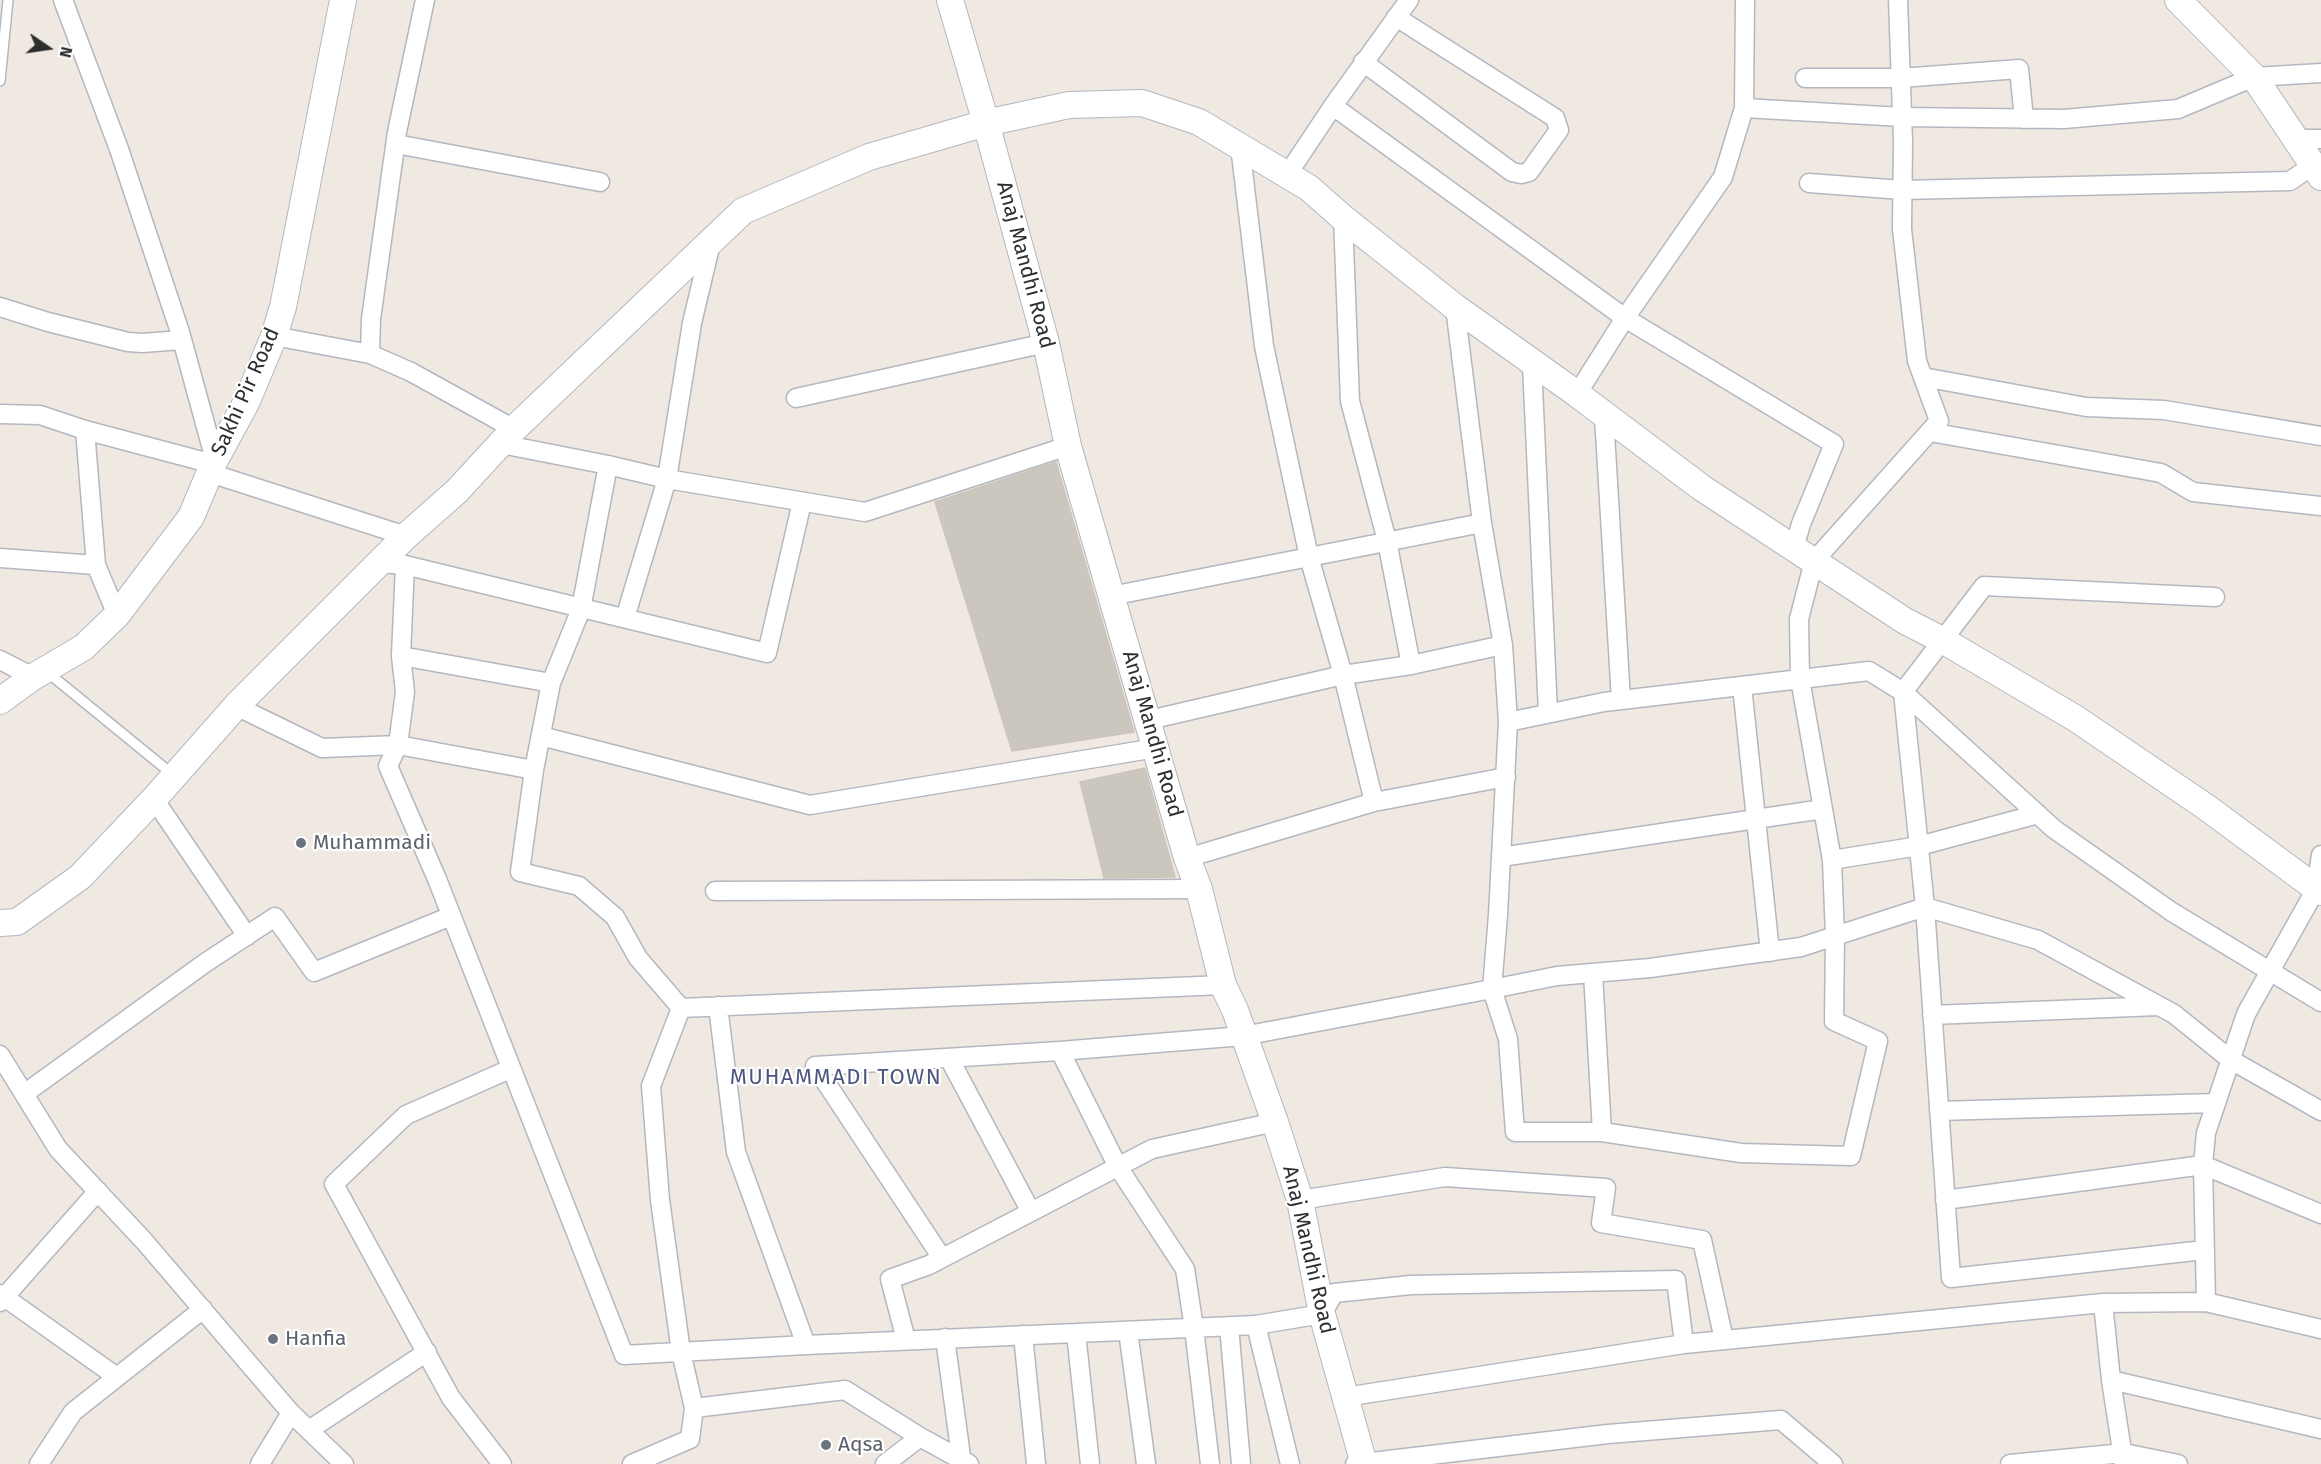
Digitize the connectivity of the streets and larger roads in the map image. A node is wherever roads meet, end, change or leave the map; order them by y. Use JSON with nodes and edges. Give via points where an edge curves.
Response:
{"nodes":[{"id":1,"x":63,"y":0,"type":"edge"},
{"id":2,"x":343,"y":0,"type":"edge"},
{"id":3,"x":425,"y":0,"type":"edge"},
{"id":4,"x":950,"y":0,"type":"edge"},
{"id":5,"x":1409,"y":0,"type":"edge"},
{"id":6,"x":1745,"y":0,"type":"edge"},
{"id":7,"x":1898,"y":0,"type":"edge"},
{"id":8,"x":2178,"y":0,"type":"edge"},
{"id":9,"x":1396,"y":17,"type":"junction"},
{"id":10,"x":1363,"y":62,"type":"junction"},
{"id":11,"x":2321,"y":73,"type":"edge"},
{"id":12,"x":2254,"y":77,"type":"junction"},
{"id":13,"x":1805,"y":78,"type":"dead end"},
{"id":14,"x":1901,"y":78,"type":"junction"},
{"id":15,"x":1334,"y":106,"type":"junction"},
{"id":16,"x":1744,"y":108,"type":"junction"},
{"id":17,"x":1902,"y":117,"type":"junction"},
{"id":18,"x":2024,"y":118,"type":"junction"},
{"id":19,"x":986,"y":123,"type":"junction"},
{"id":20,"x":2295,"y":139,"type":"junction"},
{"id":21,"x":2321,"y":139,"type":"edge"},
{"id":22,"x":396,"y":144,"type":"junction"},
{"id":23,"x":1240,"y":146,"type":"junction"},
{"id":24,"x":2317,"y":171,"type":"edge"},
{"id":25,"x":1287,"y":175,"type":"junction"},
{"id":26,"x":600,"y":182,"type":"dead end"},
{"id":27,"x":1809,"y":183,"type":"dead end"},
{"id":28,"x":1902,"y":190,"type":"junction"},
{"id":29,"x":1343,"y":218,"type":"junction"},
{"id":30,"x":711,"y":243,"type":"junction"},
{"id":31,"x":0,"y":307,"type":"edge"},
{"id":32,"x":1455,"y":307,"type":"junction"},
{"id":33,"x":1625,"y":318,"type":"junction"},
{"id":34,"x":274,"y":336,"type":"junction"},
{"id":35,"x":182,"y":340,"type":"junction"},
{"id":36,"x":1047,"y":342,"type":"junction"},
{"id":37,"x":370,"y":354,"type":"junction"},
{"id":38,"x":1532,"y":363,"type":"junction"},
{"id":39,"x":1923,"y":377,"type":"junction"},
{"id":40,"x":1577,"y":394,"type":"junction"},
{"id":41,"x":796,"y":398,"type":"dead end"},
{"id":42,"x":0,"y":414,"type":"edge"},
{"id":43,"x":1604,"y":416,"type":"junction"},
{"id":44,"x":85,"y":430,"type":"junction"},
{"id":45,"x":1930,"y":432,"type":"junction"},
{"id":46,"x":507,"y":436,"type":"junction"},
{"id":47,"x":2321,"y":436,"type":"edge"},
{"id":48,"x":1068,"y":446,"type":"junction"},
{"id":49,"x":608,"y":465,"type":"junction"},
{"id":50,"x":213,"y":466,"type":"junction"},
{"id":51,"x":667,"y":479,"type":"junction"},
{"id":52,"x":802,"y":502,"type":"junction"},
{"id":53,"x":2321,"y":506,"type":"edge"},
{"id":54,"x":1482,"y":523,"type":"junction"},
{"id":55,"x":406,"y":536,"type":"junction"},
{"id":56,"x":1387,"y":541,"type":"junction"},
{"id":57,"x":1804,"y":555,"type":"junction"},
{"id":58,"x":1310,"y":557,"type":"junction"},
{"id":59,"x":0,"y":558,"type":"edge"},
{"id":60,"x":393,"y":564,"type":"junction"},
{"id":61,"x":96,"y":565,"type":"junction"},
{"id":62,"x":1111,"y":596,"type":"junction"},
{"id":63,"x":2215,"y":597,"type":"dead end"},
{"id":64,"x":581,"y":609,"type":"junction"},
{"id":65,"x":117,"y":615,"type":"junction"},
{"id":66,"x":625,"y":618,"type":"junction"},
{"id":67,"x":1944,"y":641,"type":"junction"},
{"id":68,"x":1503,"y":645,"type":"junction"},
{"id":69,"x":401,"y":656,"type":"junction"},
{"id":70,"x":0,"y":660,"type":"edge"},
{"id":71,"x":1411,"y":664,"type":"junction"},
{"id":72,"x":40,"y":674,"type":"junction"},
{"id":73,"x":1343,"y":675,"type":"junction"},
{"id":74,"x":1800,"y":679,"type":"junction"},
{"id":75,"x":551,"y":683,"type":"junction"},
{"id":76,"x":1742,"y":686,"type":"junction"},
{"id":77,"x":1903,"y":692,"type":"junction"},
{"id":78,"x":1621,"y":700,"type":"junction"},
{"id":79,"x":0,"y":701,"type":"edge"},
{"id":80,"x":236,"y":706,"type":"junction"},
{"id":81,"x":1548,"y":713,"type":"junction"},
{"id":82,"x":1149,"y":720,"type":"junction"},
{"id":83,"x":1508,"y":722,"type":"junction"},
{"id":84,"x":541,"y":736,"type":"junction"},
{"id":85,"x":398,"y":745,"type":"junction"},
{"id":86,"x":1156,"y":748,"type":"junction"},
{"id":87,"x":534,"y":770,"type":"junction"},
{"id":88,"x":1506,"y":777,"type":"junction"},
{"id":89,"x":154,"y":800,"type":"junction"},
{"id":90,"x":1374,"y":802,"type":"junction"},
{"id":91,"x":1823,"y":809,"type":"junction"},
{"id":92,"x":2038,"y":814,"type":"junction"},
{"id":93,"x":1755,"y":819,"type":"junction"},
{"id":94,"x":1919,"y":846,"type":"junction"},
{"id":95,"x":2321,"y":855,"type":"edge"},
{"id":96,"x":1501,"y":857,"type":"junction"},
{"id":97,"x":1187,"y":858,"type":"junction"},
{"id":98,"x":1832,"y":860,"type":"junction"},
{"id":99,"x":1199,"y":889,"type":"junction"},
{"id":100,"x":2319,"y":890,"type":"edge"},
{"id":101,"x":715,"y":891,"type":"dead end"},
{"id":102,"x":1925,"y":907,"type":"junction"},
{"id":103,"x":451,"y":916,"type":"junction"},
{"id":104,"x":0,"y":923,"type":"edge"},
{"id":105,"x":247,"y":936,"type":"junction"},
{"id":106,"x":1835,"y":937,"type":"junction"},
{"id":107,"x":1770,"y":952,"type":"junction"},
{"id":108,"x":2271,"y":970,"type":"junction"},
{"id":109,"x":1593,"y":973,"type":"junction"},
{"id":110,"x":1224,"y":985,"type":"junction"},
{"id":111,"x":1492,"y":989,"type":"junction"},
{"id":112,"x":2321,"y":1002,"type":"edge"},
{"id":113,"x":718,"y":1006,"type":"junction"},
{"id":114,"x":2160,"y":1006,"type":"junction"},
{"id":115,"x":681,"y":1008,"type":"junction"},
{"id":116,"x":1932,"y":1015,"type":"junction"},
{"id":117,"x":1243,"y":1036,"type":"junction"},
{"id":118,"x":1060,"y":1051,"type":"junction"},
{"id":119,"x":0,"y":1055,"type":"edge"},
{"id":120,"x":949,"y":1058,"type":"junction"},
{"id":121,"x":2231,"y":1060,"type":"junction"},
{"id":122,"x":510,"y":1069,"type":"junction"},
{"id":123,"x":24,"y":1094,"type":"junction"},
{"id":124,"x":2216,"y":1103,"type":"junction"},
{"id":125,"x":1939,"y":1111,"type":"junction"},
{"id":126,"x":2321,"y":1111,"type":"edge"},
{"id":127,"x":1275,"y":1122,"type":"junction"},
{"id":128,"x":1602,"y":1132,"type":"junction"},
{"id":129,"x":2203,"y":1165,"type":"junction"},
{"id":130,"x":1118,"y":1167,"type":"junction"},
{"id":131,"x":98,"y":1191,"type":"junction"},
{"id":132,"x":1300,"y":1200,"type":"junction"},
{"id":133,"x":1945,"y":1200,"type":"junction"},
{"id":134,"x":1031,"y":1212,"type":"junction"},
{"id":135,"x":2321,"y":1214,"type":"edge"},
{"id":136,"x":2204,"y":1250,"type":"junction"},
{"id":137,"x":942,"y":1258,"type":"junction"},
{"id":138,"x":1,"y":1298,"type":"edge"},
{"id":139,"x":2206,"y":1302,"type":"junction"},
{"id":140,"x":2103,"y":1303,"type":"junction"},
{"id":141,"x":203,"y":1309,"type":"junction"},
{"id":142,"x":1322,"y":1314,"type":"junction"},
{"id":143,"x":1256,"y":1324,"type":"junction"},
{"id":144,"x":1228,"y":1326,"type":"junction"},
{"id":145,"x":1194,"y":1328,"type":"junction"},
{"id":146,"x":2321,"y":1329,"type":"edge"},
{"id":147,"x":1128,"y":1331,"type":"junction"},
{"id":148,"x":1076,"y":1333,"type":"junction"},
{"id":149,"x":1023,"y":1335,"type":"junction"},
{"id":150,"x":945,"y":1338,"type":"junction"},
{"id":151,"x":906,"y":1340,"type":"junction"},
{"id":152,"x":1724,"y":1340,"type":"junction"},
{"id":153,"x":1684,"y":1344,"type":"junction"},
{"id":154,"x":806,"y":1345,"type":"junction"},
{"id":155,"x":427,"y":1352,"type":"junction"},
{"id":156,"x":681,"y":1352,"type":"junction"},
{"id":157,"x":117,"y":1377,"type":"junction"},
{"id":158,"x":2111,"y":1380,"type":"junction"},
{"id":159,"x":1345,"y":1397,"type":"junction"},
{"id":160,"x":694,"y":1408,"type":"junction"},
{"id":161,"x":291,"y":1413,"type":"junction"},
{"id":162,"x":2321,"y":1429,"type":"edge"},
{"id":163,"x":309,"y":1430,"type":"junction"},
{"id":164,"x":920,"y":1437,"type":"junction"},
{"id":165,"x":2124,"y":1458,"type":"edge"},
{"id":166,"x":965,"y":1463,"type":"edge"},
{"id":167,"x":39,"y":1464,"type":"edge"},
{"id":168,"x":260,"y":1464,"type":"edge"},
{"id":169,"x":345,"y":1464,"type":"edge"},
{"id":170,"x":502,"y":1464,"type":"edge"},
{"id":171,"x":632,"y":1464,"type":"edge"},
{"id":172,"x":885,"y":1464,"type":"edge"},
{"id":173,"x":1036,"y":1464,"type":"edge"},
{"id":174,"x":1090,"y":1464,"type":"edge"},
{"id":175,"x":1146,"y":1464,"type":"edge"},
{"id":176,"x":1210,"y":1464,"type":"edge"},
{"id":177,"x":1241,"y":1464,"type":"edge"},
{"id":178,"x":1290,"y":1464,"type":"edge"},
{"id":179,"x":1361,"y":1464,"type":"edge"},
{"id":180,"x":1833,"y":1464,"type":"edge"},
{"id":181,"x":2010,"y":1464,"type":"edge"},
{"id":182,"x":2178,"y":1464,"type":"edge"}],
"edges":[{"from":1,"to":35,"type":"street","via":[[119,149]]},
{"from":2,"to":34,"type":"street","name":"Sakhi Pir Road","via":[[283,308]]},
{"from":3,"to":22,"type":"street"},
{"from":4,"to":19,"type":"street","name":"Anaj Mandhi Road"},
{"from":5,"to":9,"type":"street"},
{"from":6,"to":16,"type":"street"},
{"from":7,"to":14,"type":"street"},
{"from":8,"to":12,"type":"street"},
{"from":9,"to":10,"type":"street"},
{"from":9,"to":10,"type":"street","via":[[1555,118],[1559,129],[1529,172],[1512,172]]},
{"from":10,"to":15,"type":"street"},
{"from":11,"to":12,"type":"street"},
{"from":12,"to":18,"type":"street","via":[[2178,109],[2064,119]]},
{"from":12,"to":20,"type":"street"},
{"from":13,"to":14,"type":"street"},
{"from":14,"to":17,"type":"street"},
{"from":14,"to":18,"type":"street","via":[[2019,69]]},
{"from":15,"to":25,"type":"street"},
{"from":15,"to":33,"type":"street"},
{"from":16,"to":17,"type":"street"},
{"from":16,"to":33,"type":"street","via":[[1723,177]]},
{"from":17,"to":18,"type":"street"},
{"from":17,"to":28,"type":"street"},
{"from":19,"to":23,"type":"street","via":[[1069,105],[1142,103],[1199,122]]},
{"from":19,"to":30,"type":"street","via":[[869,157],[743,211]]},
{"from":19,"to":36,"type":"street","name":"Anaj Mandhi Road"},
{"from":20,"to":21,"type":"street"},
{"from":20,"to":24,"type":"street"},
{"from":22,"to":26,"type":"street"},
{"from":22,"to":37,"type":"street","via":[[371,319]]},
{"from":23,"to":25,"type":"street"},
{"from":23,"to":58,"type":"street","via":[[1264,346]]},
{"from":24,"to":28,"type":"street","via":[[2290,181]]},
{"from":25,"to":29,"type":"street","via":[[1309,188]]},
{"from":27,"to":28,"type":"street"},
{"from":28,"to":39,"type":"street","via":[[1903,240],[1917,361]]},
{"from":29,"to":32,"type":"street"},
{"from":29,"to":56,"type":"street","via":[[1350,401]]},
{"from":30,"to":46,"type":"street"},
{"from":30,"to":51,"type":"street","via":[[692,323]]},
{"from":31,"to":35,"type":"street","via":[[128,342]]},
{"from":32,"to":38,"type":"street"},
{"from":32,"to":54,"type":"street"},
{"from":33,"to":40,"type":"street"},
{"from":33,"to":57,"type":"street","via":[[1834,444],[1801,524]]},
{"from":34,"to":37,"type":"street"},
{"from":34,"to":50,"type":"street","name":"Sakhi Pir Road","via":[[247,401]]},
{"from":35,"to":50,"type":"street"},
{"from":36,"to":41,"type":"street"},
{"from":36,"to":48,"type":"street","name":"Anaj Mandhi Road"},
{"from":37,"to":46,"type":"street","via":[[411,372]]},
{"from":38,"to":40,"type":"street"},
{"from":38,"to":81,"type":"street"},
{"from":39,"to":45,"type":"street","via":[[1939,422]]},
{"from":39,"to":47,"type":"street","via":[[2086,407],[2164,410]]},
{"from":40,"to":43,"type":"street"},
{"from":42,"to":44,"type":"street","via":[[40,415]]},
{"from":43,"to":57,"type":"street","via":[[1702,488]]},
{"from":43,"to":78,"type":"street"},
{"from":44,"to":50,"type":"street"},
{"from":44,"to":61,"type":"street"},
{"from":45,"to":53,"type":"street","via":[[2160,473],[2193,492]]},
{"from":45,"to":57,"type":"street"},
{"from":46,"to":49,"type":"street"},
{"from":46,"to":55,"type":"street","via":[[457,492]]},
{"from":48,"to":52,"type":"street","via":[[865,512]]},
{"from":48,"to":62,"type":"street","name":"Anaj Mandhi Road"},
{"from":49,"to":51,"type":"street"},
{"from":49,"to":64,"type":"street"},
{"from":50,"to":55,"type":"street"},
{"from":50,"to":65,"type":"street","name":"Sakhi Pir Road","via":[[191,517]]},
{"from":51,"to":52,"type":"street"},
{"from":51,"to":66,"type":"street"},
{"from":52,"to":66,"type":"street","via":[[767,653]]},
{"from":54,"to":56,"type":"street"},
{"from":54,"to":68,"type":"street"},
{"from":55,"to":60,"type":"street"},
{"from":56,"to":58,"type":"street"},
{"from":56,"to":71,"type":"street"},
{"from":57,"to":67,"type":"street","via":[[1905,621]]},
{"from":57,"to":74,"type":"street"},
{"from":58,"to":62,"type":"street"},
{"from":58,"to":73,"type":"street"},
{"from":59,"to":61,"type":"street"},
{"from":60,"to":64,"type":"street"},
{"from":60,"to":69,"type":"street"},
{"from":60,"to":80,"type":"street"},
{"from":61,"to":65,"type":"street"},
{"from":62,"to":82,"type":"street","name":"Anaj Mandhi Road"},
{"from":63,"to":67,"type":"street","via":[[1984,586]]},
{"from":64,"to":66,"type":"street"},
{"from":64,"to":75,"type":"street"},
{"from":65,"to":72,"type":"street","name":"Sakhi Pir Road","via":[[84,647]]},
{"from":67,"to":77,"type":"street"},
{"from":67,"to":100,"type":"street","via":[[2075,718]]},
{"from":68,"to":71,"type":"street"},
{"from":68,"to":83,"type":"street"},
{"from":69,"to":75,"type":"street"},
{"from":69,"to":85,"type":"street","via":[[405,692]]},
{"from":70,"to":72,"type":"street"},
{"from":71,"to":73,"type":"street"},
{"from":72,"to":79,"type":"street","name":"Sakhi Pir Road"},
{"from":73,"to":82,"type":"street"},
{"from":73,"to":90,"type":"street"},
{"from":74,"to":76,"type":"street"},
{"from":74,"to":77,"type":"street","via":[[1869,671]]},
{"from":74,"to":91,"type":"street"},
{"from":75,"to":84,"type":"street"},
{"from":76,"to":78,"type":"street"},
{"from":76,"to":93,"type":"street"},
{"from":77,"to":92,"type":"street"},
{"from":77,"to":94,"type":"street"},
{"from":78,"to":81,"type":"street"},
{"from":80,"to":85,"type":"street","via":[[322,748]]},
{"from":80,"to":89,"type":"street"},
{"from":81,"to":83,"type":"street"},
{"from":82,"to":86,"type":"street","name":"Anaj Mandhi Road"},
{"from":83,"to":88,"type":"street"},
{"from":84,"to":86,"type":"street","via":[[810,804]]},
{"from":84,"to":87,"type":"street"},
{"from":85,"to":87,"type":"street"},
{"from":85,"to":103,"type":"street","via":[[388,766]]},
{"from":86,"to":97,"type":"street","name":"Anaj Mandhi Road"},
{"from":87,"to":115,"type":"street","via":[[520,872],[579,886],[615,917],[638,958]]},
{"from":88,"to":90,"type":"street"},
{"from":88,"to":96,"type":"street"},
{"from":89,"to":104,"type":"street","via":[[80,877],[17,922]]},
{"from":89,"to":105,"type":"street"},
{"from":90,"to":97,"type":"street"},
{"from":91,"to":93,"type":"street"},
{"from":91,"to":98,"type":"street"},
{"from":92,"to":94,"type":"street"},
{"from":92,"to":108,"type":"street","via":[[2172,912]]},
{"from":93,"to":96,"type":"street"},
{"from":93,"to":107,"type":"street"},
{"from":94,"to":98,"type":"street"},
{"from":94,"to":102,"type":"street"},
{"from":95,"to":100,"type":"street"},
{"from":96,"to":111,"type":"street"},
{"from":97,"to":99,"type":"street","name":"Anaj Mandhi Road"},
{"from":98,"to":106,"type":"street"},
{"from":99,"to":101,"type":"street"},
{"from":99,"to":110,"type":"street","name":"Anaj Mandhi Road"},
{"from":100,"to":108,"type":"street"},
{"from":102,"to":106,"type":"street"},
{"from":102,"to":114,"type":"street","via":[[2038,940]]},
{"from":102,"to":116,"type":"street"},
{"from":103,"to":105,"type":"street","via":[[315,972],[275,917]]},
{"from":103,"to":122,"type":"street"},
{"from":105,"to":123,"type":"street"},
{"from":106,"to":107,"type":"street"},
{"from":106,"to":128,"type":"street","via":[[1834,1021],[1878,1041],[1851,1156],[1741,1153]]},
{"from":107,"to":109,"type":"street"},
{"from":108,"to":112,"type":"street"},
{"from":108,"to":121,"type":"street","via":[[2246,1014]]},
{"from":109,"to":111,"type":"street"},
{"from":109,"to":128,"type":"street"},
{"from":110,"to":113,"type":"street"},
{"from":110,"to":117,"type":"street","name":"Anaj Mandhi Road"},
{"from":111,"to":117,"type":"street"},
{"from":111,"to":128,"type":"street","via":[[1508,1039],[1515,1132]]},
{"from":113,"to":115,"type":"street"},
{"from":113,"to":154,"type":"street","via":[[736,1152]]},
{"from":114,"to":116,"type":"street"},
{"from":114,"to":121,"type":"street"},
{"from":115,"to":156,"type":"street","via":[[651,1086],[660,1200]]},
{"from":116,"to":125,"type":"street"},
{"from":117,"to":118,"type":"street"},
{"from":117,"to":127,"type":"street","name":"Anaj Mandhi Road"},
{"from":118,"to":120,"type":"street"},
{"from":118,"to":130,"type":"street"},
{"from":119,"to":123,"type":"street"},
{"from":120,"to":134,"type":"street"},
{"from":120,"to":137,"type":"street","via":[[815,1066]]},
{"from":121,"to":124,"type":"street"},
{"from":121,"to":126,"type":"street"},
{"from":122,"to":155,"type":"street","via":[[405,1115],[334,1184]]},
{"from":122,"to":156,"type":"street","via":[[624,1356]]},
{"from":123,"to":131,"type":"street","via":[[58,1149]]},
{"from":124,"to":125,"type":"street"},
{"from":124,"to":129,"type":"street","via":[[2206,1133]]},
{"from":125,"to":133,"type":"street"},
{"from":127,"to":130,"type":"street","via":[[1152,1149]]},
{"from":127,"to":132,"type":"street","name":"Anaj Mandhi Road"},
{"from":129,"to":133,"type":"street"},
{"from":129,"to":135,"type":"street"},
{"from":129,"to":136,"type":"street"},
{"from":130,"to":134,"type":"street"},
{"from":130,"to":145,"type":"street","via":[[1185,1269]]},
{"from":131,"to":138,"type":"street"},
{"from":131,"to":141,"type":"street"},
{"from":132,"to":142,"type":"street","name":"Anaj Mandhi Road"},
{"from":132,"to":152,"type":"street","via":[[1445,1178],[1606,1188],[1601,1223],[1702,1240]]},
{"from":133,"to":136,"type":"street","via":[[1951,1278]]},
{"from":134,"to":137,"type":"street"},
{"from":136,"to":139,"type":"street"},
{"from":137,"to":151,"type":"street","via":[[890,1279]]},
{"from":138,"to":157,"type":"street"},
{"from":139,"to":140,"type":"street"},
{"from":139,"to":146,"type":"street"},
{"from":140,"to":152,"type":"street"},
{"from":140,"to":158,"type":"street"},
{"from":141,"to":157,"type":"street"},
{"from":141,"to":161,"type":"street"},
{"from":142,"to":143,"type":"street"},
{"from":142,"to":153,"type":"street","via":[[1334,1293],[1411,1284],[1676,1280]]},
{"from":142,"to":159,"type":"street","name":"Anaj Mandhi Road"},
{"from":143,"to":144,"type":"street"},
{"from":143,"to":178,"type":"street"},
{"from":144,"to":145,"type":"street"},
{"from":144,"to":177,"type":"street"},
{"from":145,"to":147,"type":"street"},
{"from":145,"to":176,"type":"street"},
{"from":147,"to":148,"type":"street"},
{"from":147,"to":175,"type":"street"},
{"from":148,"to":149,"type":"street"},
{"from":148,"to":174,"type":"street"},
{"from":149,"to":150,"type":"street"},
{"from":149,"to":173,"type":"street"},
{"from":150,"to":151,"type":"street"},
{"from":150,"to":166,"type":"street"},
{"from":151,"to":154,"type":"street"},
{"from":152,"to":153,"type":"street"},
{"from":153,"to":159,"type":"street"},
{"from":154,"to":156,"type":"street"},
{"from":155,"to":163,"type":"street"},
{"from":155,"to":170,"type":"street","via":[[451,1398]]},
{"from":156,"to":160,"type":"street"},
{"from":157,"to":167,"type":"street","via":[[73,1412]]},
{"from":158,"to":162,"type":"street"},
{"from":158,"to":165,"type":"street"},
{"from":159,"to":179,"type":"street","name":"Anaj Mandhi Road"},
{"from":160,"to":164,"type":"street","via":[[845,1390]]},
{"from":160,"to":171,"type":"street","via":[[690,1439]]},
{"from":161,"to":163,"type":"street"},
{"from":161,"to":168,"type":"street"},
{"from":163,"to":169,"type":"street"},
{"from":164,"to":166,"type":"street"},
{"from":164,"to":172,"type":"street"},
{"from":165,"to":181,"type":"street"},
{"from":165,"to":182,"type":"street"},
{"from":179,"to":180,"type":"street","via":[[1608,1434],[1781,1420]]}]}
